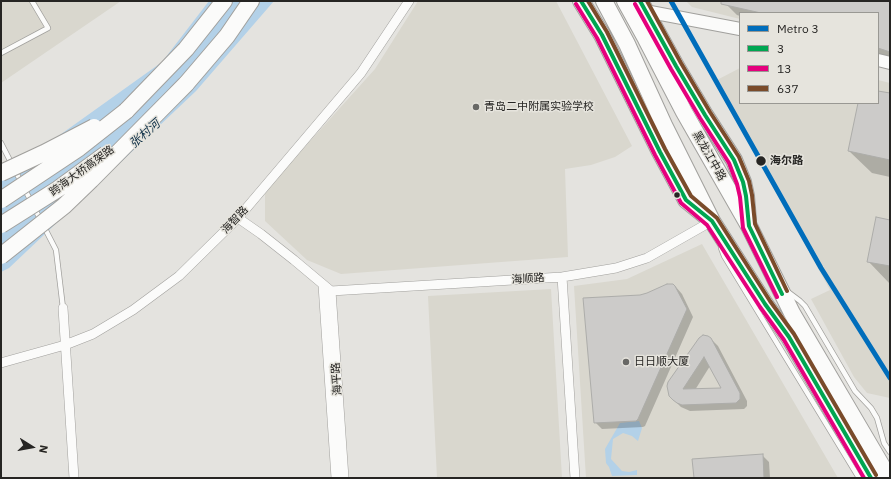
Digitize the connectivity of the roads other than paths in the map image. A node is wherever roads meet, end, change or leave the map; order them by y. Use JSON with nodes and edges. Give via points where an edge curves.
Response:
{"nodes":[{"id":1,"x":32,"y":1,"type":"edge"},
{"id":2,"x":220,"y":1,"type":"edge"},
{"id":3,"x":224,"y":1,"type":"edge"},
{"id":4,"x":251,"y":1,"type":"edge"},
{"id":5,"x":262,"y":1,"type":"edge"},
{"id":6,"x":409,"y":1,"type":"edge"},
{"id":7,"x":581,"y":1,"type":"edge"},
{"id":8,"x":604,"y":1,"type":"edge"},
{"id":9,"x":625,"y":1,"type":"edge"},
{"id":10,"x":642,"y":6,"type":"edge"},
{"id":11,"x":206,"y":24,"type":"junction"},
{"id":12,"x":739,"y":28,"type":"edge"},
{"id":13,"x":227,"y":36,"type":"junction"},
{"id":14,"x":1,"y":53,"type":"edge"},
{"id":15,"x":879,"y":60,"type":"edge"},
{"id":16,"x":890,"y":62,"type":"edge"},
{"id":17,"x":186,"y":84,"type":"junction"},
{"id":18,"x":126,"y":111,"type":"junction"},
{"id":19,"x":1,"y":143,"type":"edge"},
{"id":20,"x":1,"y":173,"type":"edge"},
{"id":21,"x":1,"y":200,"type":"edge"},
{"id":22,"x":238,"y":218,"type":"junction"},
{"id":23,"x":712,"y":221,"type":"junction"},
{"id":24,"x":1,"y":225,"type":"edge"},
{"id":25,"x":749,"y":226,"type":"junction"},
{"id":26,"x":1,"y":256,"type":"edge"},
{"id":27,"x":562,"y":277,"type":"junction"},
{"id":28,"x":777,"y":284,"type":"junction"},
{"id":29,"x":323,"y":285,"type":"junction"},
{"id":30,"x":331,"y":291,"type":"junction"},
{"id":31,"x":62,"y":308,"type":"joint"},
{"id":32,"x":65,"y":345,"type":"junction"},
{"id":33,"x":1,"y":363,"type":"edge"},
{"id":34,"x":890,"y":452,"type":"edge"},
{"id":35,"x":74,"y":478,"type":"edge"},
{"id":36,"x":336,"y":478,"type":"edge"},
{"id":37,"x":344,"y":478,"type":"edge"},
{"id":38,"x":575,"y":478,"type":"edge"},
{"id":39,"x":859,"y":478,"type":"edge"},
{"id":40,"x":871,"y":478,"type":"edge"},
{"id":41,"x":889,"y":478,"type":"edge"}],
"edges":[{"from":1,"to":14,"type":"lane","via":[[48,28]]},
{"from":2,"to":11,"type":"highway"},
{"from":3,"to":11,"type":"highway","name":"跨海大桥高架路"},
{"from":4,"to":13,"type":"highway","name":"跨海大桥高架路"},
{"from":5,"to":13,"type":"highway"},
{"from":6,"to":22,"type":"street","name":"海智路","via":[[361,73]]},
{"from":7,"to":23,"type":"highway","via":[[602,35],[686,200]]},
{"from":8,"to":23,"type":"highway"},
{"from":9,"to":25,"type":"highway","name":"黑龙江中路"},
{"from":10,"to":12,"type":"street"},
{"from":10,"to":25,"type":"highway","via":[[734,160],[746,196]]},
{"from":11,"to":18,"type":"highway","name":"跨海大桥高架路","via":[[186,49]]},
{"from":13,"to":17,"type":"highway","name":"跨海大桥高架路"},
{"from":15,"to":16,"type":"street"},
{"from":17,"to":24,"type":"highway","name":"跨海大桥高架路","bridge":true,"via":[[112,149],[58,189]]},
{"from":17,"to":26,"type":"highway","bridge":true,"via":[[69,201]]},
{"from":18,"to":20,"type":"highway","bridge":true},
{"from":18,"to":21,"type":"highway","name":"跨海大桥高架路","bridge":true,"via":[[79,148]]},
{"from":19,"to":31,"type":"lane","bridge":true,"via":[[56,250]]},
{"from":22,"to":29,"type":"street"},
{"from":22,"to":32,"type":"street","name":"海智路","via":[[179,276],[133,310],[93,334]]},
{"from":23,"to":27,"type":"street","name":"海顺路","via":[[647,258],[616,268]]},
{"from":23,"to":39,"type":"lane","via":[[724,256]]},
{"from":23,"to":40,"type":"highway","via":[[789,337]]},
{"from":25,"to":28,"type":"highway","name":"黑龙江中路"},
{"from":27,"to":30,"type":"street","name":"海顺路"},
{"from":27,"to":38,"type":"street"},
{"from":28,"to":34,"type":"lane","via":[[805,306],[856,391],[877,418],[884,443]]},
{"from":28,"to":41,"type":"highway","name":"黑龙江中路"},
{"from":29,"to":30,"type":"street"},
{"from":29,"to":36,"type":"street","name":"海平路"},
{"from":30,"to":37,"type":"street","name":"海平路"},
{"from":31,"to":32,"type":"street"},
{"from":32,"to":33,"type":"street","name":"海智路"},
{"from":32,"to":35,"type":"street"}]}
